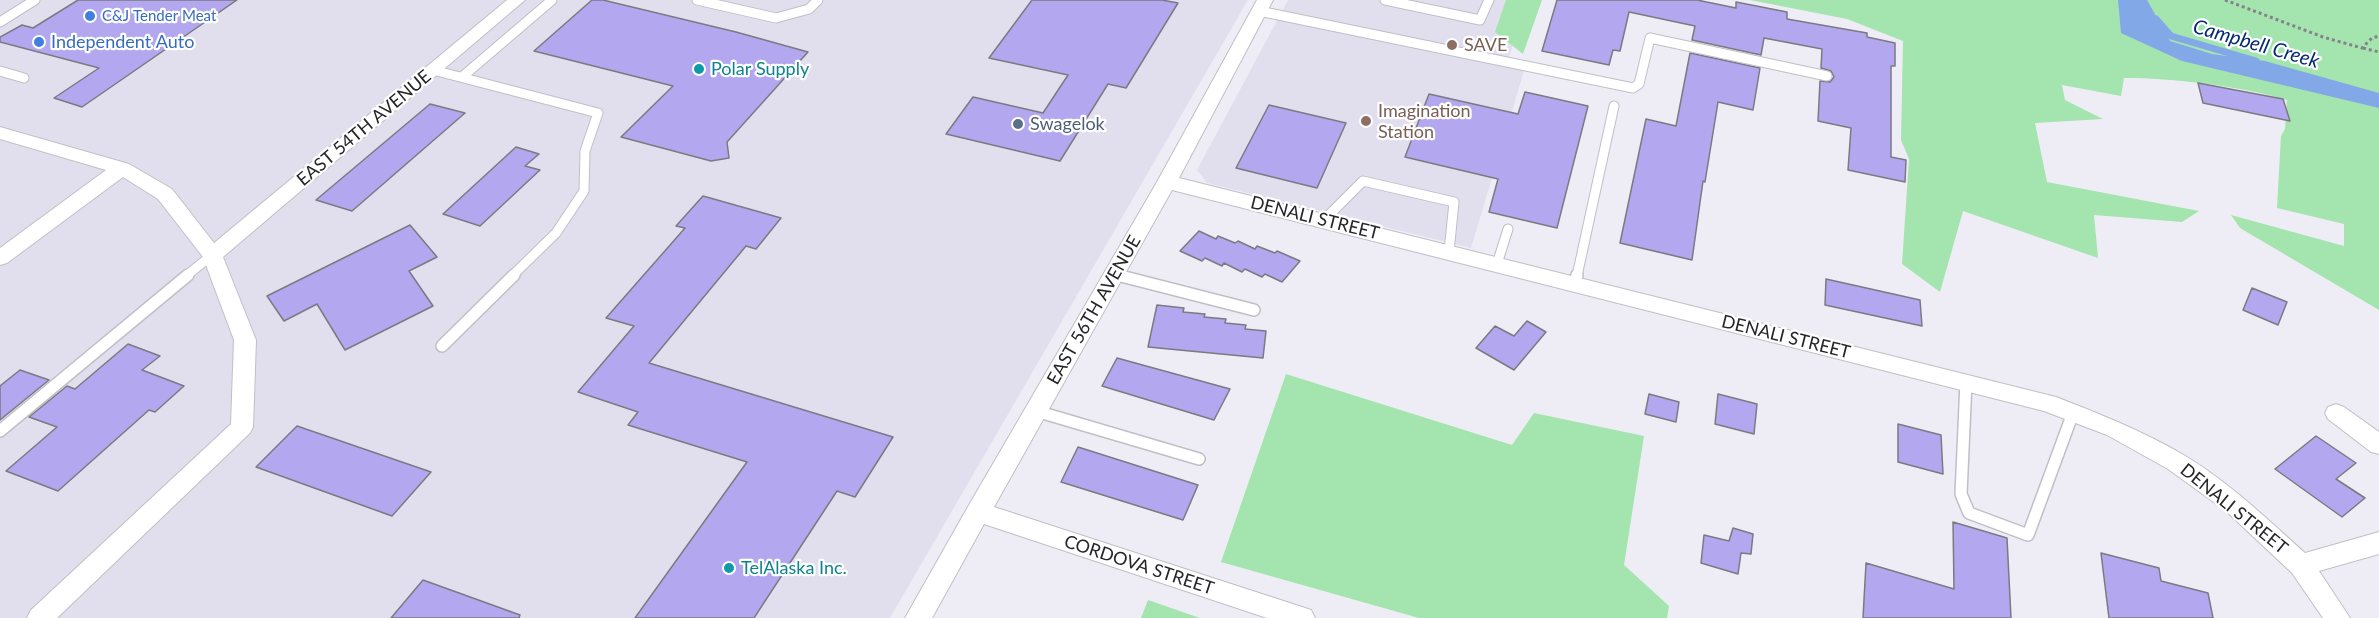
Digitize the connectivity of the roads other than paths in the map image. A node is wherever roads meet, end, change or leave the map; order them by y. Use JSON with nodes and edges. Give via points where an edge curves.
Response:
{"nodes":[{"id":1,"x":35,"y":0,"type":"edge"},
{"id":2,"x":517,"y":0,"type":"edge"},
{"id":3,"x":552,"y":0,"type":"edge"},
{"id":4,"x":697,"y":0,"type":"edge"},
{"id":5,"x":818,"y":0,"type":"edge"},
{"id":6,"x":1385,"y":0,"type":"edge"},
{"id":7,"x":1489,"y":0,"type":"edge"},
{"id":8,"x":1262,"y":6,"type":"edge"},
{"id":9,"x":0,"y":22,"type":"edge"},
{"id":10,"x":434,"y":70,"type":"junction"},
{"id":11,"x":0,"y":71,"type":"edge"},
{"id":12,"x":1827,"y":76,"type":"dead end"},
{"id":13,"x":462,"y":77,"type":"junction"},
{"id":14,"x":24,"y":78,"type":"dead end"},
{"id":15,"x":1614,"y":106,"type":"dead end"},
{"id":16,"x":0,"y":133,"type":"edge"},
{"id":17,"x":122,"y":168,"type":"junction"},
{"id":18,"x":1167,"y":182,"type":"junction"},
{"id":19,"x":1324,"y":220,"type":"junction"},
{"id":20,"x":1508,"y":229,"type":"dead end"},
{"id":21,"x":1449,"y":252,"type":"junction"},
{"id":22,"x":212,"y":255,"type":"junction"},
{"id":23,"x":0,"y":258,"type":"edge"},
{"id":24,"x":1497,"y":264,"type":"junction"},
{"id":25,"x":1114,"y":274,"type":"junction"},
{"id":26,"x":1575,"y":284,"type":"junction"},
{"id":27,"x":1254,"y":310,"type":"dead end"},
{"id":28,"x":442,"y":346,"type":"dead end"},
{"id":29,"x":1966,"y":382,"type":"junction"},
{"id":30,"x":1036,"y":411,"type":"junction"},
{"id":31,"x":2073,"y":413,"type":"junction"},
{"id":32,"x":2336,"y":413,"type":"dead end"},
{"id":33,"x":0,"y":431,"type":"edge"},
{"id":34,"x":2379,"y":445,"type":"edge"},
{"id":35,"x":1199,"y":459,"type":"dead end"},
{"id":36,"x":977,"y":512,"type":"junction"},
{"id":37,"x":2379,"y":543,"type":"edge"},
{"id":38,"x":2301,"y":565,"type":"junction"},
{"id":39,"x":40,"y":618,"type":"edge"},
{"id":40,"x":918,"y":618,"type":"edge"},
{"id":41,"x":1302,"y":618,"type":"edge"},
{"id":42,"x":2337,"y":618,"type":"edge"}],
"edges":[{"from":1,"to":9,"type":"lane"},
{"from":2,"to":10,"type":"street","name":"EAST 54TH AVENUE"},
{"from":3,"to":13,"type":"lane"},
{"from":4,"to":5,"type":"lane","via":[[776,18],[809,9]]},
{"from":6,"to":7,"type":"lane","via":[[1480,20]]},
{"from":8,"to":12,"type":"lane","via":[[1633,87],[1639,84],[1650,38]]},
{"from":8,"to":18,"type":"street","name":"EAST 56TH AVENUE"},
{"from":10,"to":13,"type":"lane"},
{"from":10,"to":22,"type":"street","name":"EAST 54TH AVENUE"},
{"from":11,"to":14,"type":"lane"},
{"from":13,"to":28,"type":"lane","via":[[598,113],[585,151],[584,191],[556,233]]},
{"from":15,"to":26,"type":"lane"},
{"from":16,"to":17,"type":"street"},
{"from":17,"to":22,"type":"street","via":[[165,194]]},
{"from":17,"to":23,"type":"street"},
{"from":18,"to":19,"type":"street","name":"DENALI STREET"},
{"from":18,"to":25,"type":"street","name":"EAST 56TH AVENUE"},
{"from":19,"to":21,"type":"street","name":"DENALI STREET"},
{"from":19,"to":21,"type":"lane","via":[[1363,181],[1454,202]]},
{"from":20,"to":24,"type":"lane"},
{"from":21,"to":24,"type":"street","name":"DENALI STREET"},
{"from":22,"to":33,"type":"lane"},
{"from":22,"to":39,"type":"street","via":[[245,340],[242,427]]},
{"from":24,"to":26,"type":"street","name":"DENALI STREET"},
{"from":25,"to":27,"type":"lane"},
{"from":25,"to":30,"type":"street","name":"EAST 56TH AVENUE"},
{"from":26,"to":29,"type":"street","name":"DENALI STREET"},
{"from":29,"to":31,"type":"street","name":"DENALI STREET"},
{"from":29,"to":31,"type":"lane","via":[[1961,495],[1969,513],[2028,535]]},
{"from":30,"to":35,"type":"lane"},
{"from":30,"to":36,"type":"street","name":"EAST 56TH AVENUE"},
{"from":31,"to":38,"type":"street","name":"DENALI STREET","via":[[2115,429],[2176,462],[2234,504]]},
{"from":32,"to":34,"type":"street"},
{"from":36,"to":40,"type":"street","name":"EAST 56TH AVENUE"},
{"from":36,"to":41,"type":"street","name":"CORDOVA STREET"},
{"from":37,"to":38,"type":"street"},
{"from":38,"to":42,"type":"street","name":"DENALI STREET"}]}
